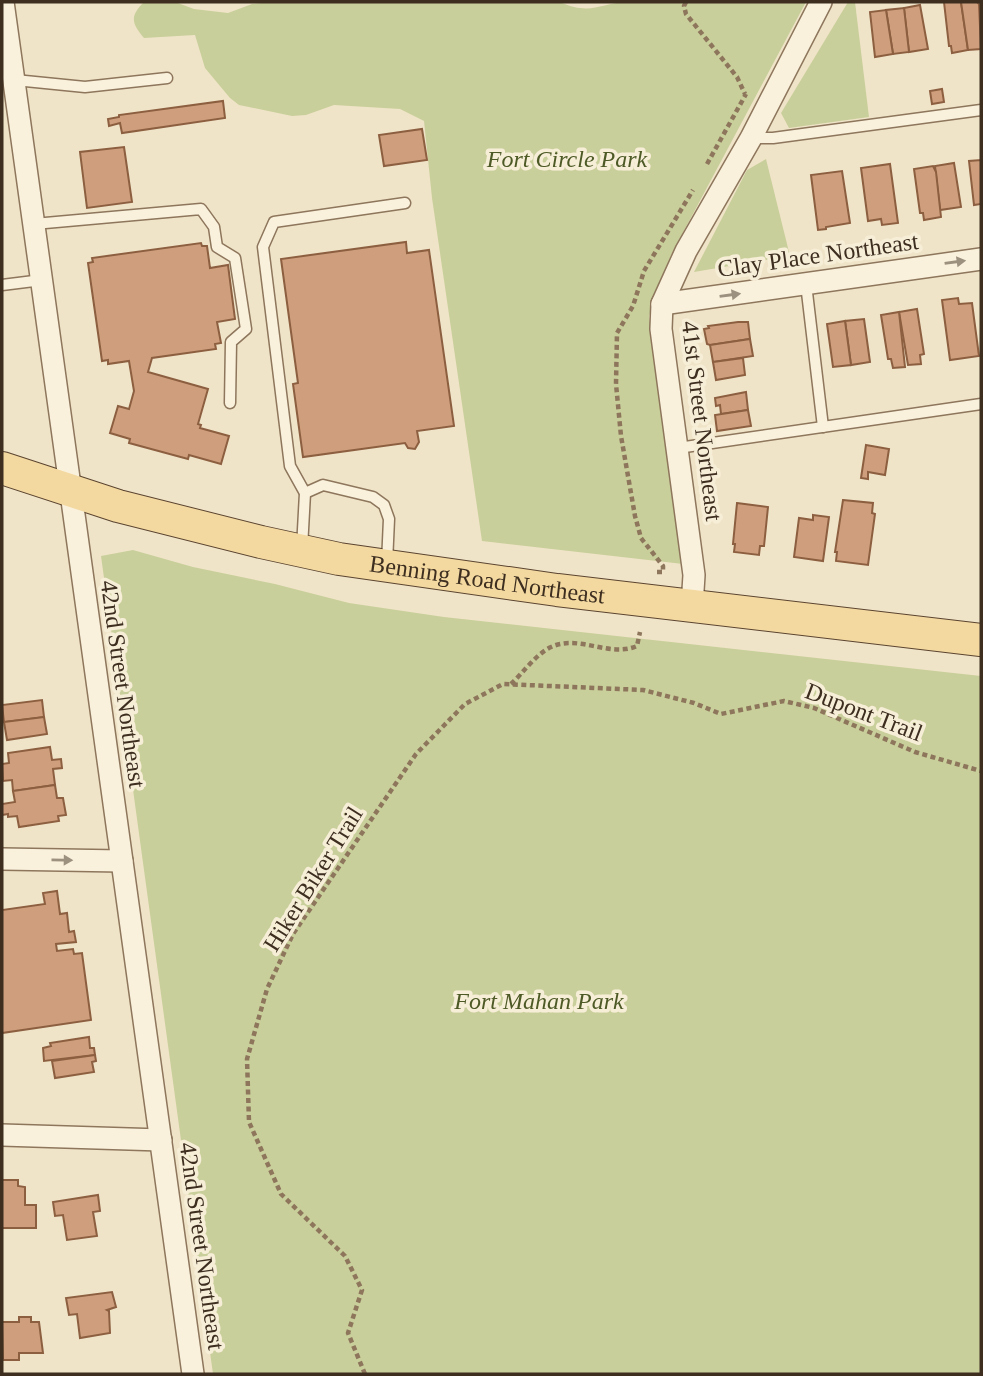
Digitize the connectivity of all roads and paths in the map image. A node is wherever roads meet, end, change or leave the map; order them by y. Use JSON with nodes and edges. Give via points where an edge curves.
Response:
{"nodes":[{"id":1,"x":3,"y":2,"type":"edge"},
{"id":2,"x":686,"y":2,"type":"edge"},
{"id":3,"x":821,"y":2,"type":"edge"},
{"id":4,"x":167,"y":78,"type":"dead end"},
{"id":5,"x":8,"y":81,"type":"edge"},
{"id":6,"x":981,"y":110,"type":"edge"},
{"id":7,"x":754,"y":131,"type":"junction"},
{"id":8,"x":405,"y":203,"type":"dead end"},
{"id":9,"x":34,"y":224,"type":"junction"},
{"id":10,"x":981,"y":259,"type":"edge"},
{"id":11,"x":42,"y":280,"type":"junction"},
{"id":12,"x":806,"y":284,"type":"junction"},
{"id":13,"x":2,"y":285,"type":"edge"},
{"id":14,"x":662,"y":304,"type":"junction"},
{"id":15,"x":230,"y":402,"type":"dead end"},
{"id":16,"x":981,"y":404,"type":"edge"},
{"id":17,"x":823,"y":427,"type":"junction"},
{"id":18,"x":678,"y":448,"type":"junction"},
{"id":19,"x":2,"y":468,"type":"edge"},
{"id":20,"x":69,"y":491,"type":"junction"},
{"id":21,"x":305,"y":493,"type":"junction"},
{"id":22,"x":302,"y":551,"type":"junction"},
{"id":23,"x":387,"y":566,"type":"junction"},
{"id":24,"x":692,"y":606,"type":"junction"},
{"id":25,"x":640,"y":632,"type":"dead end"},
{"id":26,"x":981,"y":640,"type":"edge"},
{"id":27,"x":511,"y":685,"type":"junction"},
{"id":28,"x":694,"y":703,"type":"joint"},
{"id":29,"x":981,"y":771,"type":"edge"},
{"id":30,"x":2,"y":859,"type":"edge"},
{"id":31,"x":122,"y":861,"type":"junction"},
{"id":32,"x":2,"y":1135,"type":"edge"},
{"id":33,"x":161,"y":1140,"type":"junction"},
{"id":34,"x":193,"y":1374,"type":"edge"},
{"id":35,"x":365,"y":1374,"type":"edge"}],
"edges":[{"from":1,"to":5,"type":"street","name":"42nd Street Northeast"},
{"from":2,"to":7,"type":"path","via":[[687,14],[737,77],[752,107]]},
{"from":3,"to":7,"type":"street","name":"41st Street Northeast"},
{"from":4,"to":5,"type":"lane","via":[[85,87]]},
{"from":5,"to":9,"type":"street","name":"42nd Street Northeast"},
{"from":6,"to":7,"type":"lane","via":[[773,138]]},
{"from":7,"to":14,"type":"street","name":"41st Street Northeast","via":[[686,251]]},
{"from":8,"to":21,"type":"lane","via":[[274,222],[263,247],[290,467]]},
{"from":9,"to":11,"type":"street","name":"42nd Street Northeast"},
{"from":9,"to":15,"type":"lane","via":[[201,209],[214,227],[218,247],[235,258],[246,329],[231,342]]},
{"from":12,"to":10,"type":"street","name":"Clay Place Northeast","one_way":true},
{"from":11,"to":13,"type":"lane"},
{"from":11,"to":20,"type":"street","name":"42nd Street Northeast"},
{"from":14,"to":12,"type":"street","name":"Clay Place Northeast","one_way":true},
{"from":12,"to":17,"type":"lane"},
{"from":14,"to":18,"type":"street","name":"41st Street Northeast","via":[[661,329]]},
{"from":16,"to":17,"type":"lane"},
{"from":17,"to":18,"type":"lane"},
{"from":18,"to":24,"type":"street","name":"41st Street Northeast","via":[[694,575]]},
{"from":19,"to":20,"type":"main road","name":"Benning Road Northeast"},
{"from":20,"to":22,"type":"main road","name":"Benning Road Northeast"},
{"from":20,"to":31,"type":"street","name":"42nd Street Northeast"},
{"from":21,"to":22,"type":"lane"},
{"from":21,"to":23,"type":"lane","via":[[323,485],[373,497],[384,505],[389,519]]},
{"from":22,"to":23,"type":"main road","name":"Benning Road Northeast"},
{"from":23,"to":24,"type":"main road","name":"Benning Road Northeast"},
{"from":24,"to":26,"type":"main road","name":"Benning Road Northeast"},
{"from":25,"to":27,"type":"path","via":[[637,646],[624,650],[553,646]]},
{"from":27,"to":28,"type":"path","name":"Hiker Biker Trail","via":[[643,690]]},
{"from":27,"to":35,"type":"path","name":"Hiker Biker Trail","via":[[503,684],[465,704],[416,754],[293,934],[267,989],[247,1059],[249,1122],[281,1194],[345,1256],[362,1290],[348,1332]]},
{"from":28,"to":29,"type":"path","name":"Dupont Trail","via":[[721,714],[784,701],[814,708],[915,752]]},
{"from":30,"to":31,"type":"street","one_way":true},
{"from":31,"to":33,"type":"street","name":"42nd Street Northeast"},
{"from":32,"to":33,"type":"street"},
{"from":33,"to":34,"type":"street","name":"42nd Street Northeast"}]}
